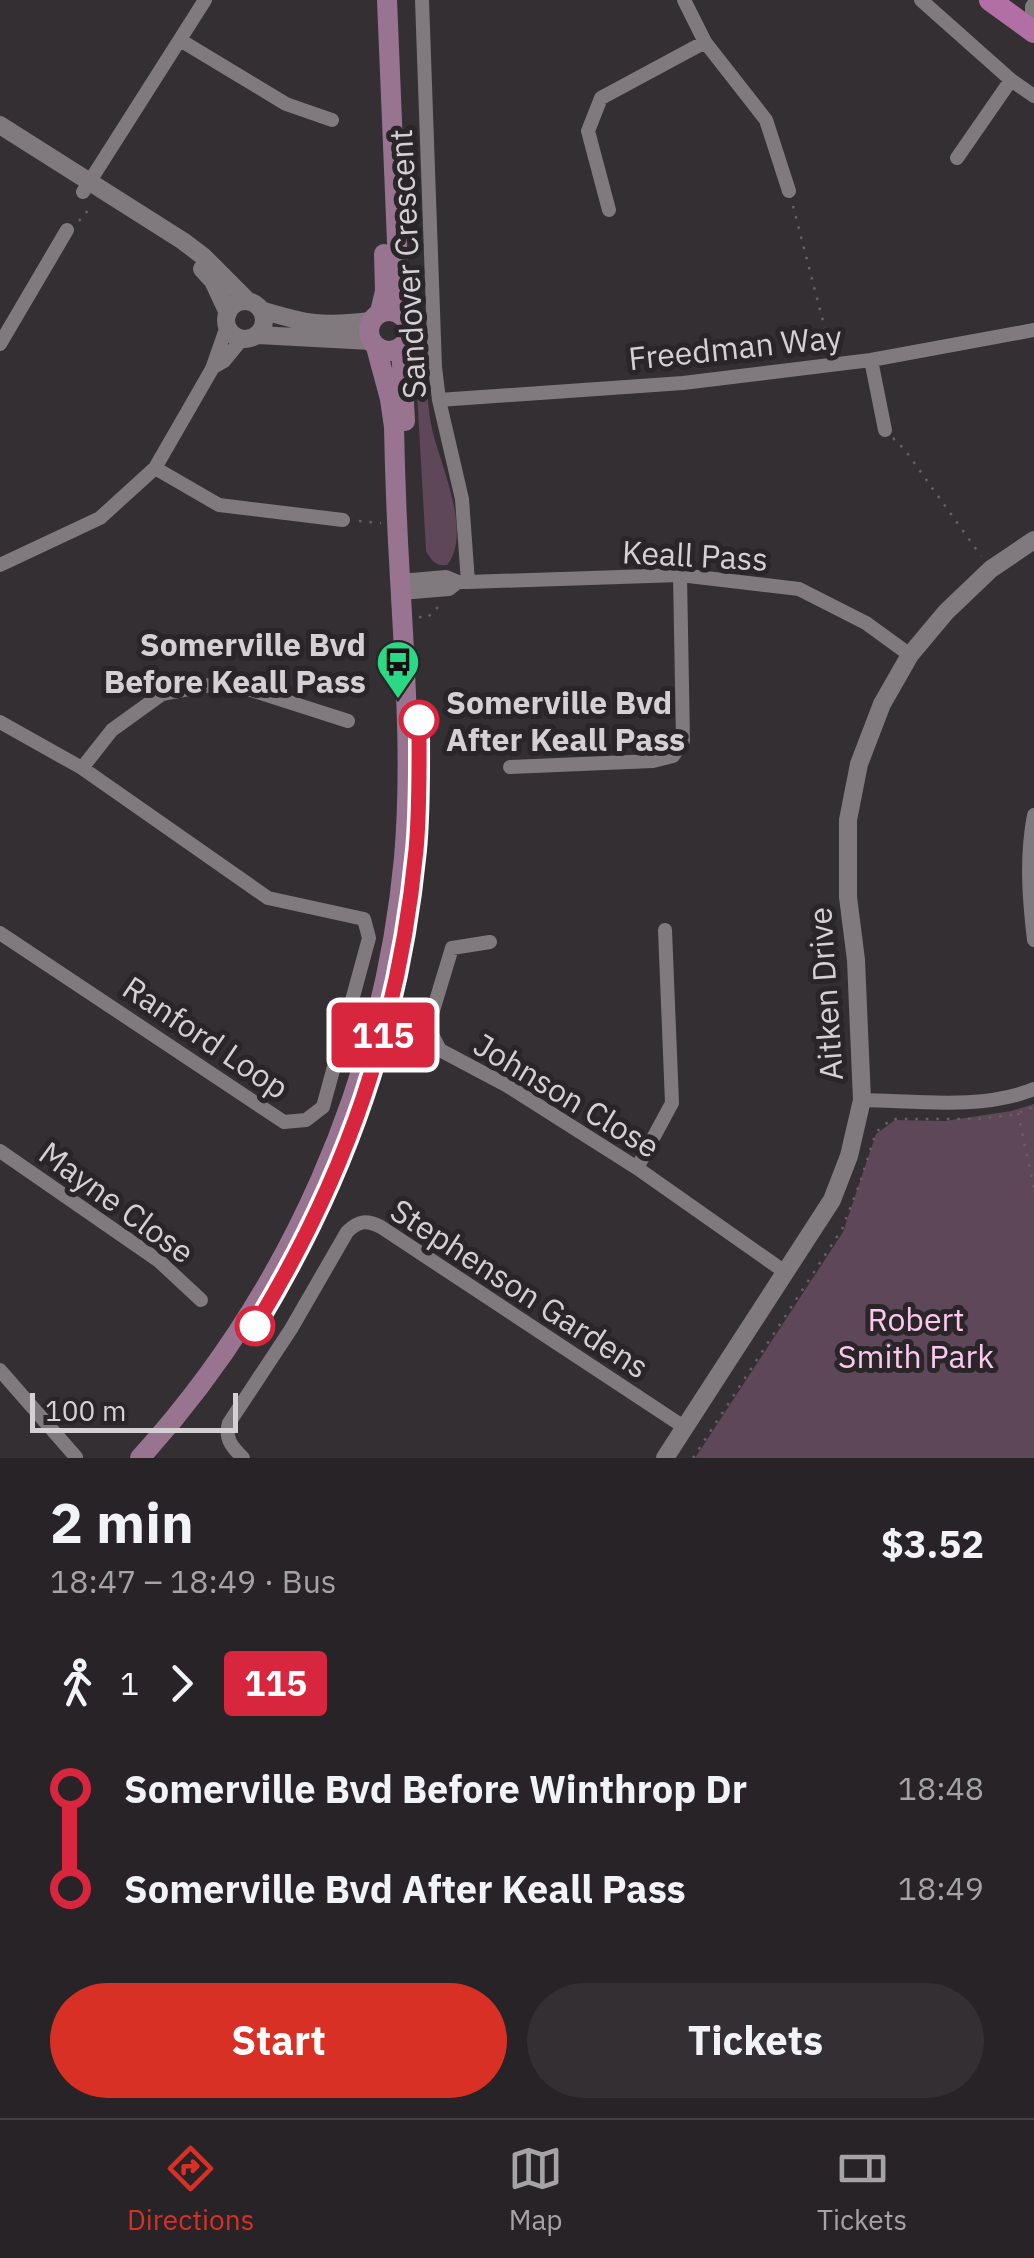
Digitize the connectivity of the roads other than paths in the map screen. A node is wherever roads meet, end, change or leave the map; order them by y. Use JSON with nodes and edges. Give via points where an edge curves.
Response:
{"nodes":[{"id":1,"x":204,"y":0,"type":"edge"},
{"id":2,"x":375,"y":0,"type":"edge"},
{"id":3,"x":387,"y":0,"type":"edge"},
{"id":4,"x":422,"y":0,"type":"edge"},
{"id":5,"x":684,"y":0,"type":"edge"},
{"id":6,"x":921,"y":0,"type":"edge"},
{"id":7,"x":990,"y":0,"type":"edge"},
{"id":8,"x":1034,"y":6,"type":"edge"},
{"id":9,"x":1034,"y":16,"type":"edge"},
{"id":10,"x":1034,"y":32,"type":"edge"},
{"id":11,"x":180,"y":40,"type":"junction"},
{"id":12,"x":706,"y":42,"type":"junction"},
{"id":13,"x":1011,"y":80,"type":"junction"},
{"id":14,"x":1034,"y":96,"type":"edge"},
{"id":15,"x":332,"y":120,"type":"dead end"},
{"id":16,"x":0,"y":125,"type":"edge"},
{"id":17,"x":0,"y":139,"type":"edge"},
{"id":18,"x":957,"y":158,"type":"dead end"},
{"id":19,"x":789,"y":191,"type":"road end"},
{"id":20,"x":88,"y":194,"type":"junction"},
{"id":21,"x":609,"y":210,"type":"dead end"},
{"id":22,"x":67,"y":230,"type":"road end"},
{"id":23,"x":254,"y":306,"type":"junction"},
{"id":24,"x":380,"y":327,"type":"junction"},
{"id":25,"x":239,"y":328,"type":"junction"},
{"id":26,"x":1034,"y":330,"type":"edge"},
{"id":27,"x":0,"y":344,"type":"edge"},
{"id":28,"x":401,"y":347,"type":"junction"},
{"id":29,"x":871,"y":360,"type":"junction"},
{"id":30,"x":440,"y":400,"type":"junction"},
{"id":31,"x":885,"y":430,"type":"road end"},
{"id":32,"x":155,"y":468,"type":"junction"},
{"id":33,"x":343,"y":520,"type":"road end"},
{"id":34,"x":1034,"y":540,"type":"edge"},
{"id":35,"x":0,"y":565,"type":"edge"},
{"id":36,"x":680,"y":576,"type":"junction"},
{"id":37,"x":463,"y":582,"type":"junction"},
{"id":38,"x":407,"y":587,"type":"junction"},
{"id":39,"x":910,"y":654,"type":"junction"},
{"id":40,"x":348,"y":721,"type":"dead end"},
{"id":41,"x":0,"y":722,"type":"edge"},
{"id":42,"x":510,"y":767,"type":"dead end"},
{"id":43,"x":82,"y":768,"type":"junction"},
{"id":44,"x":1034,"y":815,"type":"edge"},
{"id":45,"x":664,"y":930,"type":"dead end"},
{"id":46,"x":0,"y":933,"type":"edge"},
{"id":47,"x":1034,"y":940,"type":"edge"},
{"id":48,"x":490,"y":942,"type":"dead end"},
{"id":49,"x":1034,"y":1089,"type":"edge"},
{"id":50,"x":862,"y":1100,"type":"junction"},
{"id":51,"x":0,"y":1151,"type":"edge"},
{"id":52,"x":637,"y":1168,"type":"junction"},
{"id":53,"x":786,"y":1272,"type":"junction"},
{"id":54,"x":201,"y":1300,"type":"dead end"},
{"id":55,"x":0,"y":1370,"type":"edge"},
{"id":56,"x":684,"y":1427,"type":"junction"},
{"id":57,"x":76,"y":1456,"type":"edge"},
{"id":58,"x":140,"y":1458,"type":"edge"},
{"id":59,"x":155,"y":1458,"type":"edge"},
{"id":60,"x":243,"y":1458,"type":"edge"},
{"id":61,"x":665,"y":1458,"type":"edge"}],
"edges":[{"from":1,"to":11,"type":"street"},
{"from":2,"to":24,"type":"main road","via":[[385,291]]},
{"from":3,"to":24,"type":"main road"},
{"from":4,"to":30,"type":"street","name":"Sandover Crescent"},
{"from":5,"to":12,"type":"street"},
{"from":6,"to":13,"type":"street"},
{"from":7,"to":10,"type":"main road"},
{"from":8,"to":9,"type":"street"},
{"from":11,"to":15,"type":"street","via":[[286,104]]},
{"from":11,"to":20,"type":"street"},
{"from":12,"to":19,"type":"street","via":[[766,120]]},
{"from":12,"to":21,"type":"street","via":[[601,98],[588,132]]},
{"from":13,"to":14,"type":"street"},
{"from":13,"to":18,"type":"street"},
{"from":16,"to":20,"type":"street"},
{"from":17,"to":20,"type":"street"},
{"from":20,"to":23,"type":"street","via":[[204,256]]},
{"from":20,"to":25,"type":"street","via":[[191,260],[213,281]]},
{"from":22,"to":27,"type":"street"},
{"from":23,"to":24,"type":"street","via":[[304,324]]},
{"from":23,"to":25,"type":"street","via":[[236,304]]},
{"from":23,"to":25,"type":"street","via":[[264,320]]},
{"from":24,"to":25,"type":"street"},
{"from":24,"to":28,"type":"main road","via":[[388,351]]},
{"from":24,"to":28,"type":"main road","via":[[408,324]]},
{"from":24,"to":38,"type":"main road"},
{"from":25,"to":32,"type":"street"},
{"from":26,"to":29,"type":"street","name":"Freedman Way"},
{"from":28,"to":38,"type":"main road"},
{"from":29,"to":30,"type":"street","name":"Freedman Way","via":[[683,383]]},
{"from":29,"to":31,"type":"street"},
{"from":30,"to":37,"type":"street","name":"Sandover Crescent","via":[[462,499]]},
{"from":32,"to":33,"type":"street","via":[[219,505]]},
{"from":32,"to":35,"type":"street","via":[[100,518]]},
{"from":34,"to":39,"type":"street","name":"Aitken Drive","via":[[991,569]]},
{"from":36,"to":37,"type":"street","name":"Keall Pass"},
{"from":36,"to":39,"type":"street","name":"Keall Pass","via":[[798,589]]},
{"from":36,"to":42,"type":"street","via":[[683,741],[673,756]]},
{"from":37,"to":38,"type":"street","name":"Keall Pass","via":[[446,577]]},
{"from":38,"to":58,"type":"main road","via":[[404,856],[388,970],[362,1072],[307,1210],[261,1296],[207,1377]]},
{"from":38,"to":59,"type":"main road","via":[[419,720],[416,849],[392,998],[365,1098],[330,1189],[281,1282],[222,1376]]},
{"from":39,"to":50,"type":"street","name":"Aitken Drive","via":[[859,764],[848,820]]},
{"from":40,"to":43,"type":"street","via":[[226,682],[162,694],[112,730]]},
{"from":41,"to":43,"type":"street","name":"Ranford Loop"},
{"from":43,"to":46,"type":"street","name":"Ranford Loop","via":[[268,898],[364,919],[369,938],[323,1107],[306,1120],[284,1122],[271,1115]]},
{"from":44,"to":47,"type":"street","via":[[1028,846]]},
{"from":45,"to":52,"type":"street","via":[[672,1103]]},
{"from":48,"to":52,"type":"street","name":"Johnson Close","via":[[452,948],[428,1028],[440,1050]]},
{"from":49,"to":50,"type":"street","via":[[1010,1099]]},
{"from":50,"to":53,"type":"street","name":"Aitken Drive","via":[[832,1200]]},
{"from":51,"to":54,"type":"street","name":"Mayne Close","via":[[158,1260]]},
{"from":52,"to":53,"type":"street","name":"Johnson Close"},
{"from":53,"to":56,"type":"street","name":"Aitken Drive"},
{"from":55,"to":57,"type":"street"},
{"from":56,"to":60,"type":"street","name":"Stephenson Gardens","via":[[381,1227],[362,1222],[347,1232],[229,1424],[227,1437]]},
{"from":56,"to":61,"type":"street","name":"Aitken Drive"}]}
